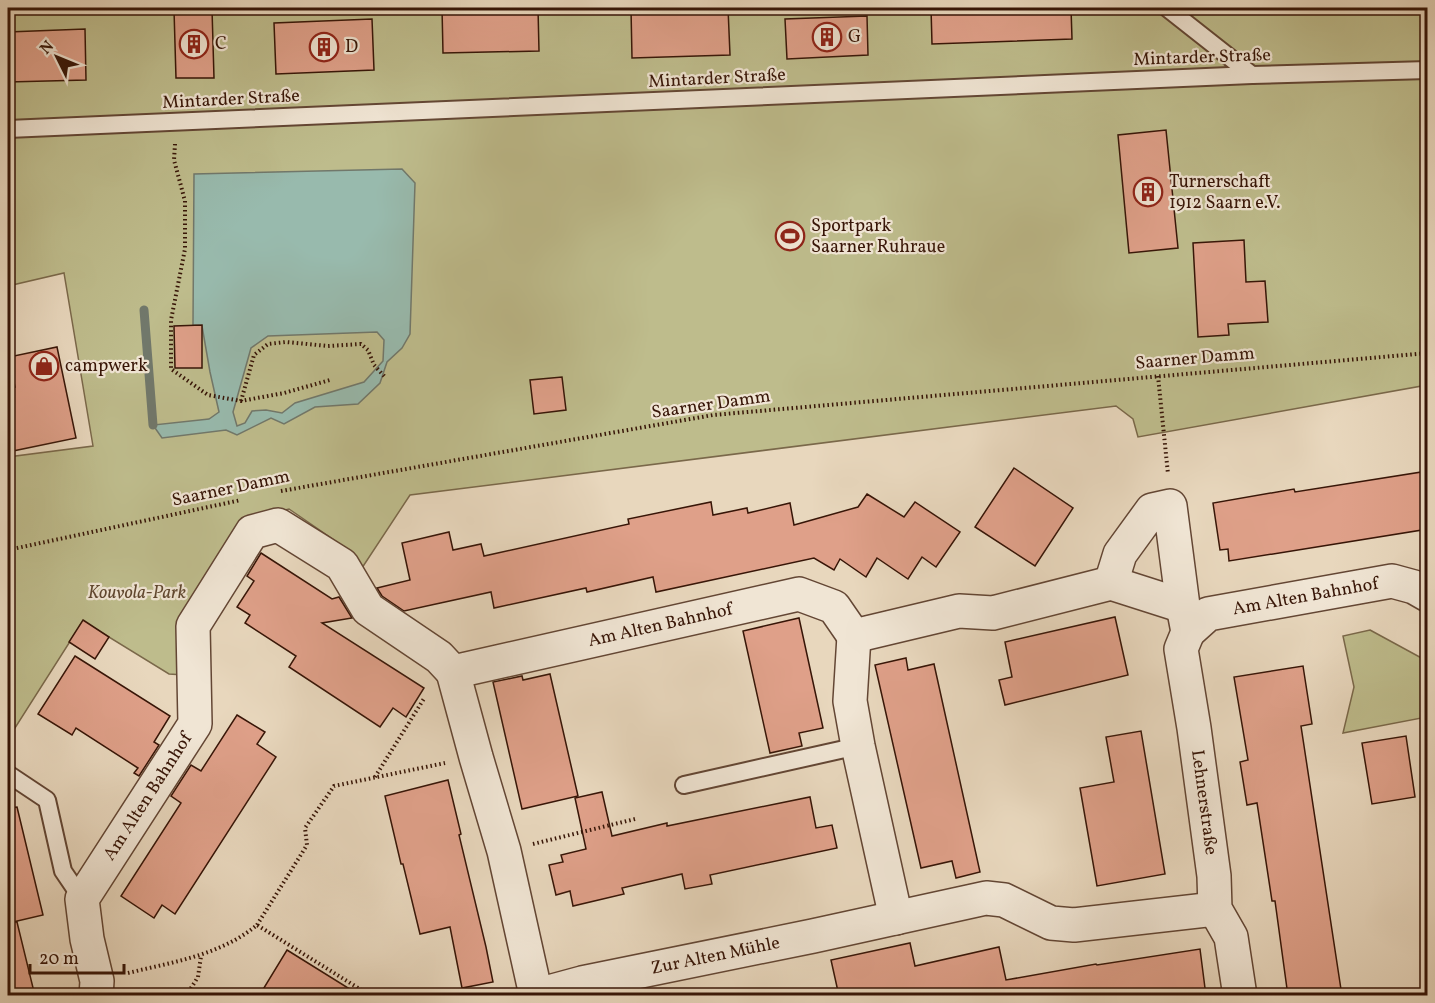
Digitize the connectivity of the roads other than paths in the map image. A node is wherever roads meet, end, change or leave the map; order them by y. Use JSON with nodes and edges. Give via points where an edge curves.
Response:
{"nodes":[{"id":1,"x":1167,"y":8,"type":"edge"},
{"id":2,"x":1428,"y":70,"type":"edge"},
{"id":3,"x":1252,"y":75,"type":"junction"},
{"id":4,"x":8,"y":129,"type":"edge"},
{"id":5,"x":1111,"y":583,"type":"junction"},
{"id":6,"x":1428,"y":595,"type":"edge"},
{"id":7,"x":1185,"y":619,"type":"junction"},
{"id":8,"x":854,"y":636,"type":"junction"},
{"id":9,"x":453,"y":672,"type":"junction"},
{"id":10,"x":858,"y":746,"type":"junction"},
{"id":11,"x":8,"y":774,"type":"edge"},
{"id":12,"x":684,"y":785,"type":"dead end"},
{"id":13,"x":82,"y":899,"type":"junction"},
{"id":14,"x":1215,"y":909,"type":"junction"},
{"id":15,"x":896,"y":918,"type":"junction"},
{"id":16,"x":97,"y":988,"type":"edge"},
{"id":17,"x":535,"y":995,"type":"edge"},
{"id":18,"x":1240,"y":996,"type":"edge"}],
"edges":[{"from":1,"to":3,"type":"lane"},
{"from":2,"to":3,"type":"lane","name":"Mintarder Straße"},
{"from":3,"to":4,"type":"lane","name":"Mintarder Straße"},
{"from":5,"to":7,"type":"street"},
{"from":5,"to":7,"type":"street","via":[[1120,554],[1152,510],[1170,506]]},
{"from":5,"to":8,"type":"street","via":[[993,614],[959,611]]},
{"from":6,"to":7,"type":"street","name":"Am Alten Bahnhof","via":[[1392,581]]},
{"from":7,"to":14,"type":"street","name":"Lehnerstraße","via":[[1180,649],[1214,876]]},
{"from":8,"to":9,"type":"street","name":"Am Alten Bahnhof","via":[[834,607],[799,594]]},
{"from":8,"to":10,"type":"street","via":[[850,701]]},
{"from":9,"to":13,"type":"street","name":"Am Alten Bahnhof","via":[[439,657],[369,609],[342,565],[278,525],[252,532],[193,626],[195,724]]},
{"from":9,"to":17,"type":"street","name":"Zur Alten Mühle","via":[[504,851]]},
{"from":10,"to":12,"type":"lane"},
{"from":10,"to":15,"type":"street"},
{"from":11,"to":13,"type":"lane","via":[[47,800],[63,871]]},
{"from":13,"to":16,"type":"street"},
{"from":14,"to":15,"type":"street","name":"Zur Alten Mühle","via":[[1074,925],[1051,923],[1004,900],[986,898]]},
{"from":14,"to":18,"type":"street","name":"Lehnerstraße","via":[[1231,937]]},
{"from":15,"to":17,"type":"street","name":"Zur Alten Mühle"}]}
